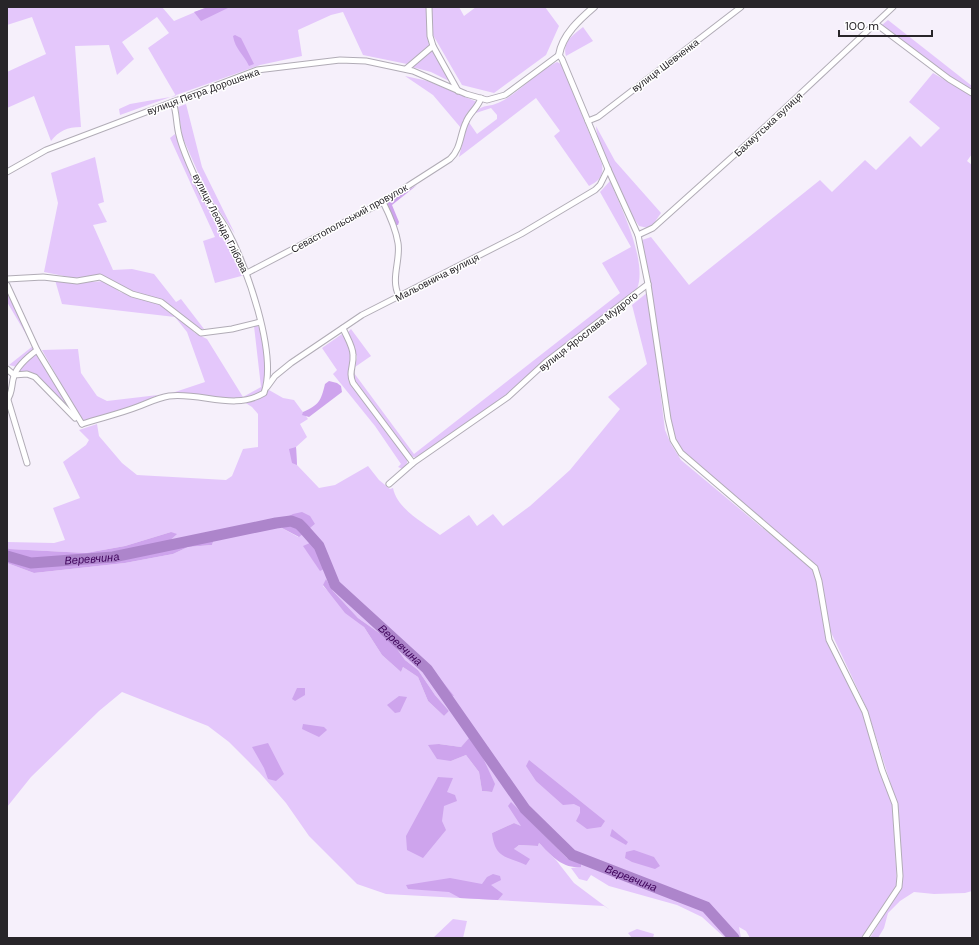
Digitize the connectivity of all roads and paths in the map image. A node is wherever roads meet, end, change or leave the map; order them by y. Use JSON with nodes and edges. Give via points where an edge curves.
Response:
{"nodes":[{"id":1,"x":429,"y":7,"type":"edge"},
{"id":2,"x":594,"y":7,"type":"edge"},
{"id":3,"x":741,"y":7,"type":"edge"},
{"id":4,"x":889,"y":8,"type":"edge"},
{"id":5,"x":876,"y":24,"type":"junction"},
{"id":6,"x":433,"y":46,"type":"junction"},
{"id":7,"x":559,"y":54,"type":"junction"},
{"id":8,"x":406,"y":69,"type":"junction"},
{"id":9,"x":458,"y":91,"type":"junction"},
{"id":10,"x":972,"y":93,"type":"edge"},
{"id":11,"x":481,"y":98,"type":"junction"},
{"id":12,"x":173,"y":102,"type":"junction"},
{"id":13,"x":588,"y":121,"type":"junction"},
{"id":14,"x":608,"y":168,"type":"junction"},
{"id":15,"x":7,"y":172,"type":"edge"},
{"id":16,"x":383,"y":202,"type":"junction"},
{"id":17,"x":638,"y":235,"type":"junction"},
{"id":18,"x":247,"y":273,"type":"junction"},
{"id":19,"x":7,"y":279,"type":"edge"},
{"id":20,"x":648,"y":284,"type":"junction"},
{"id":21,"x":7,"y":285,"type":"edge"},
{"id":22,"x":400,"y":296,"type":"junction"},
{"id":23,"x":260,"y":322,"type":"junction"},
{"id":24,"x":343,"y":328,"type":"junction"},
{"id":25,"x":37,"y":350,"type":"junction"},
{"id":26,"x":7,"y":369,"type":"edge"},
{"id":27,"x":14,"y":375,"type":"junction"},
{"id":28,"x":265,"y":390,"type":"junction"},
{"id":29,"x":8,"y":400,"type":"edge"},
{"id":30,"x":82,"y":424,"type":"junction"},
{"id":31,"x":413,"y":462,"type":"junction"},
{"id":32,"x":27,"y":463,"type":"dead end"},
{"id":33,"x":389,"y":484,"type":"dead end"},
{"id":34,"x":865,"y":938,"type":"edge"}],
"edges":[{"from":1,"to":6,"type":"street"},
{"from":2,"to":7,"type":"street","via":[[567,35]]},
{"from":3,"to":13,"type":"street","name":"вулиця Шевченка","via":[[598,117]]},
{"from":4,"to":5,"type":"street","name":"Бахмутська вулиця"},
{"from":5,"to":10,"type":"street","via":[[949,79]]},
{"from":5,"to":17,"type":"street","name":"Бахмутська вулиця","via":[[653,228]]},
{"from":6,"to":8,"type":"street"},
{"from":6,"to":9,"type":"street"},
{"from":7,"to":11,"type":"street","name":"вулиця Петра Дорошенка","via":[[505,95],[494,99]]},
{"from":7,"to":13,"type":"street"},
{"from":8,"to":9,"type":"street","name":"вулиця Петра Дорошенка"},
{"from":8,"to":12,"type":"street","name":"вулиця Петра Дорошенка","via":[[353,60],[270,68],[246,73]]},
{"from":9,"to":11,"type":"street","name":"вулиця Петра Дорошенка"},
{"from":11,"to":16,"type":"street","name":"Севастопольський провулок","via":[[479,106],[466,121],[455,155]]},
{"from":12,"to":15,"type":"street","name":"вулиця Петра Дорошенка","via":[[46,150]]},
{"from":12,"to":18,"type":"street","name":"вулиця Леоніда Глібова","via":[[179,136],[204,195],[227,230]]},
{"from":13,"to":14,"type":"street"},
{"from":14,"to":17,"type":"street"},
{"from":14,"to":22,"type":"street","name":"Мальовнича вулиця","via":[[600,185],[594,190],[521,234]]},
{"from":16,"to":18,"type":"street","name":"Севастопольський провулок"},
{"from":16,"to":22,"type":"street","via":[[398,243],[395,271],[397,292]]},
{"from":17,"to":20,"type":"street"},
{"from":18,"to":23,"type":"street","name":"вулиця Леоніда Глібова"},
{"from":19,"to":23,"type":"street","via":[[44,277],[77,281],[100,277],[132,294],[161,302],[201,333]]},
{"from":20,"to":31,"type":"street","name":"вулиця Ярослава Мудрого","via":[[546,362],[508,398]]},
{"from":20,"to":34,"type":"street","via":[[673,440],[681,453],[815,568],[829,640],[865,712],[895,804],[900,876],[899,887]]},
{"from":21,"to":25,"type":"street"},
{"from":22,"to":24,"type":"street","name":"Мальовнича вулиця","via":[[362,315]]},
{"from":23,"to":28,"type":"street","name":"вулиця Леоніда Глібова","via":[[268,375]]},
{"from":24,"to":28,"type":"street","name":"Мальовнича вулиця","via":[[285,368]]},
{"from":24,"to":31,"type":"street","via":[[352,350],[350,371],[353,383]]},
{"from":25,"to":27,"type":"street"},
{"from":25,"to":30,"type":"street"},
{"from":26,"to":27,"type":"street"},
{"from":27,"to":29,"type":"street"},
{"from":27,"to":30,"type":"street","via":[[27,374],[35,377]]},
{"from":28,"to":30,"type":"street","via":[[256,397],[232,402],[189,396],[157,398],[137,408]]},
{"from":29,"to":32,"type":"street"},
{"from":31,"to":33,"type":"street","name":"вулиця Ярослава Мудрого"}]}
